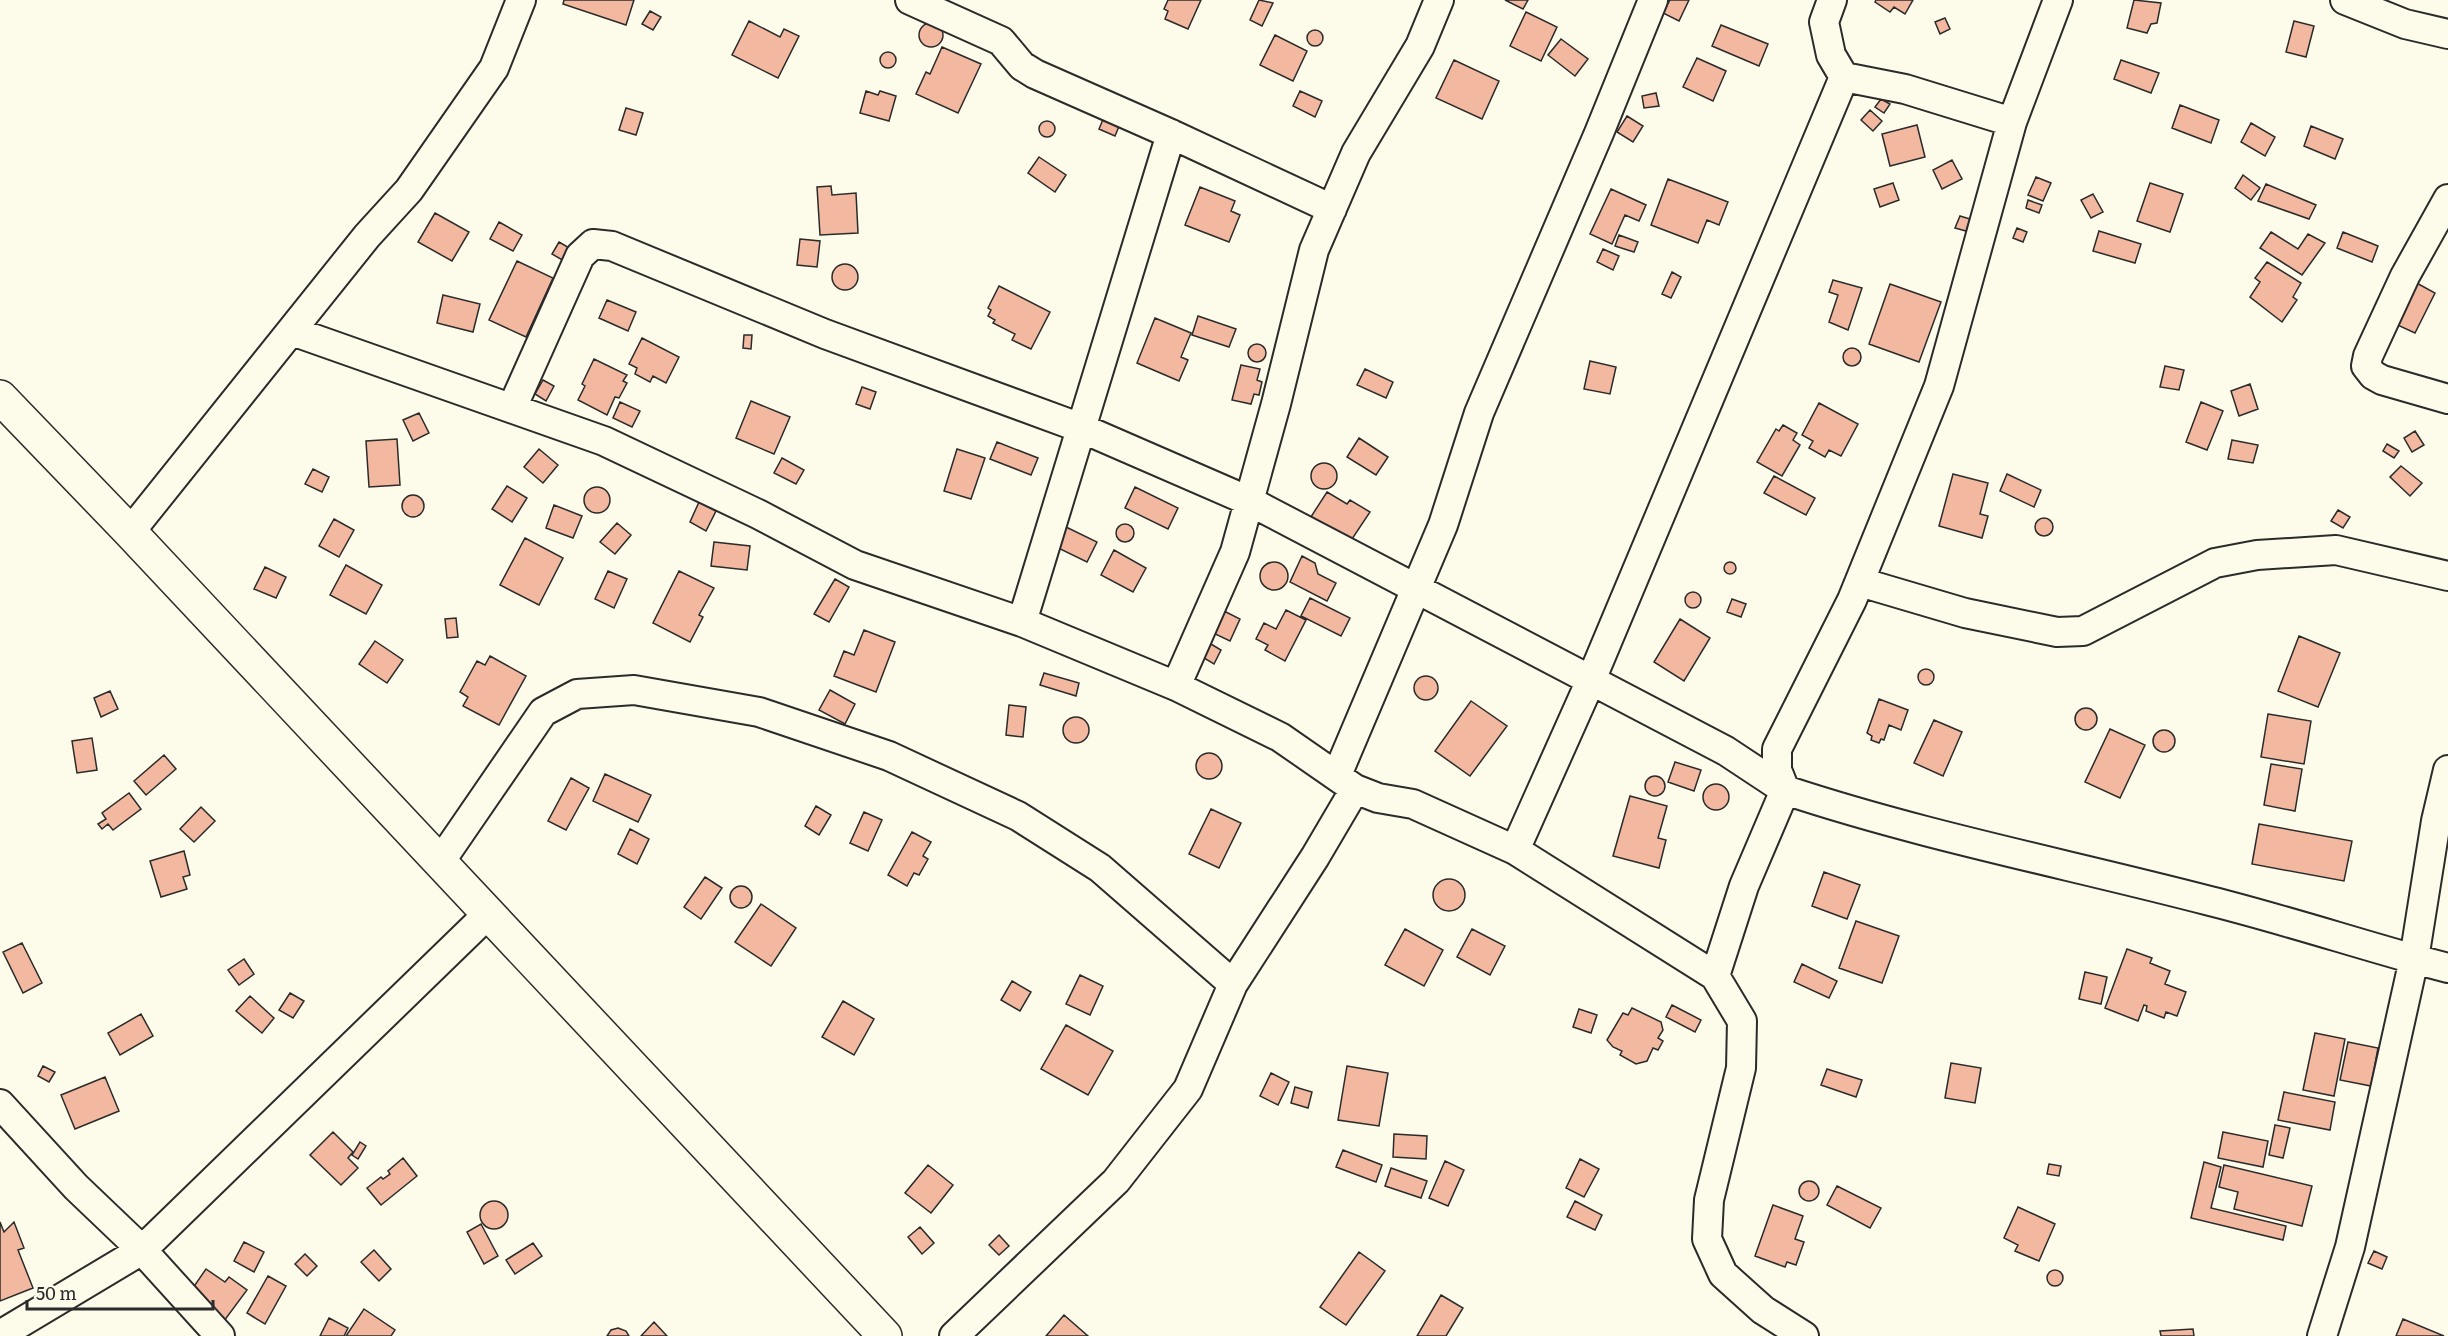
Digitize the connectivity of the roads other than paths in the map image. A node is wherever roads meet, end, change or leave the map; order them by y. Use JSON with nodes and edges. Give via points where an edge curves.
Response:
{"nodes":[{"id":1,"x":520,"y":0,"type":"edge"},
{"id":2,"x":910,"y":0,"type":"edge"},
{"id":3,"x":1440,"y":0,"type":"edge"},
{"id":4,"x":1653,"y":0,"type":"edge"},
{"id":5,"x":1832,"y":0,"type":"edge"},
{"id":6,"x":2058,"y":0,"type":"edge"},
{"id":7,"x":2345,"y":0,"type":"edge"},
{"id":8,"x":2448,"y":34,"type":"edge"},
{"id":9,"x":1844,"y":77,"type":"junction"},
{"id":10,"x":2012,"y":122,"type":"junction"},
{"id":11,"x":1171,"y":134,"type":"junction"},
{"id":12,"x":2448,"y":199,"type":"edge"},
{"id":13,"x":1332,"y":209,"type":"junction"},
{"id":14,"x":292,"y":331,"type":"junction"},
{"id":15,"x":0,"y":397,"type":"edge"},
{"id":16,"x":2448,"y":399,"type":"edge"},
{"id":17,"x":512,"y":408,"type":"junction"},
{"id":18,"x":1081,"y":428,"type":"junction"},
{"id":19,"x":1249,"y":501,"type":"junction"},
{"id":20,"x":130,"y":532,"type":"junction"},
{"id":21,"x":2448,"y":576,"type":"edge"},
{"id":22,"x":1860,"y":582,"type":"junction"},
{"id":23,"x":1415,"y":589,"type":"junction"},
{"id":24,"x":1022,"y":622,"type":"junction"},
{"id":25,"x":1591,"y":680,"type":"junction"},
{"id":26,"x":1176,"y":686,"type":"junction"},
{"id":27,"x":2448,"y":770,"type":"edge"},
{"id":28,"x":1346,"y":782,"type":"junction"},
{"id":29,"x":1785,"y":789,"type":"junction"},
{"id":30,"x":1515,"y":850,"type":"junction"},
{"id":31,"x":440,"y":862,"type":"junction"},
{"id":32,"x":488,"y":914,"type":"junction"},
{"id":33,"x":2414,"y":959,"type":"junction"},
{"id":34,"x":2448,"y":968,"type":"edge"},
{"id":35,"x":1715,"y":976,"type":"junction"},
{"id":36,"x":1233,"y":984,"type":"junction"},
{"id":37,"x":0,"y":1104,"type":"edge"},
{"id":38,"x":142,"y":1250,"type":"junction"},
{"id":39,"x":0,"y":1335,"type":"edge"},
{"id":40,"x":220,"y":1336,"type":"edge"},
{"id":41,"x":885,"y":1336,"type":"edge"},
{"id":42,"x":954,"y":1336,"type":"edge"},
{"id":43,"x":1804,"y":1336,"type":"edge"},
{"id":44,"x":2322,"y":1336,"type":"edge"}],
"edges":[{"from":1,"to":14,"type":"street","via":[[494,68],[416,181]]},
{"from":2,"to":11,"type":"street","via":[[1001,41],[1022,66],[1035,74]]},
{"from":3,"to":13,"type":"street","via":[[1420,46],[1356,153]]},
{"from":4,"to":23,"type":"street","via":[[1479,413],[1443,525]]},
{"from":5,"to":9,"type":"street","via":[[1824,22],[1831,55]]},
{"from":6,"to":10,"type":"street"},
{"from":7,"to":8,"type":"street","via":[[2404,24]]},
{"from":9,"to":10,"type":"street","via":[[1905,89]]},
{"from":9,"to":25,"type":"street"},
{"from":10,"to":22,"type":"street","via":[[1939,386]]},
{"from":11,"to":13,"type":"street"},
{"from":11,"to":18,"type":"street"},
{"from":12,"to":16,"type":"street","via":[[2405,276],[2366,366],[2382,380]]},
{"from":13,"to":19,"type":"street","via":[[1314,250]]},
{"from":14,"to":17,"type":"street"},
{"from":14,"to":20,"type":"street"},
{"from":15,"to":20,"type":"main road"},
{"from":17,"to":18,"type":"street","via":[[580,256],[593,244],[612,246],[825,334]]},
{"from":17,"to":24,"type":"street","via":[[604,441],[855,565]]},
{"from":18,"to":19,"type":"street"},
{"from":18,"to":24,"type":"street"},
{"from":19,"to":23,"type":"street"},
{"from":19,"to":26,"type":"street","via":[[1235,552]]},
{"from":20,"to":31,"type":"main road"},
{"from":21,"to":22,"type":"street","via":[[2336,550],[2257,555],[2214,563],[2083,632],[2057,632],[1965,613]]},
{"from":22,"to":29,"type":"street","via":[[1777,749],[1777,770]]},
{"from":23,"to":25,"type":"street"},
{"from":23,"to":28,"type":"street"},
{"from":24,"to":26,"type":"street"},
{"from":25,"to":29,"type":"street","via":[[1726,751]]},
{"from":25,"to":30,"type":"street"},
{"from":26,"to":28,"type":"street","via":[[1280,738]]},
{"from":27,"to":33,"type":"street"},
{"from":28,"to":30,"type":"street","via":[[1378,798],[1413,804]]},
{"from":28,"to":36,"type":"street","via":[[1309,867]]},
{"from":29,"to":33,"type":"street","via":[[1967,843],[2211,901]]},
{"from":29,"to":35,"type":"street","via":[[1744,886]]},
{"from":30,"to":35,"type":"street"},
{"from":31,"to":32,"type":"main road"},
{"from":31,"to":36,"type":"street","via":[[543,712],[577,694],[634,690],[759,712],[889,756],[1018,816],[1100,868]]},
{"from":32,"to":38,"type":"street"},
{"from":32,"to":41,"type":"main road"},
{"from":33,"to":34,"type":"street"},
{"from":33,"to":44,"type":"street","via":[[2350,1247]]},
{"from":35,"to":43,"type":"street","via":[[1742,1021],[1742,1068],[1709,1200],[1707,1239],[1723,1274],[1763,1310]]},
{"from":36,"to":42,"type":"street","via":[[1188,1089],[1116,1181]]},
{"from":37,"to":38,"type":"street","via":[[76,1187]]},
{"from":38,"to":39,"type":"street"},
{"from":38,"to":40,"type":"street"}]}
